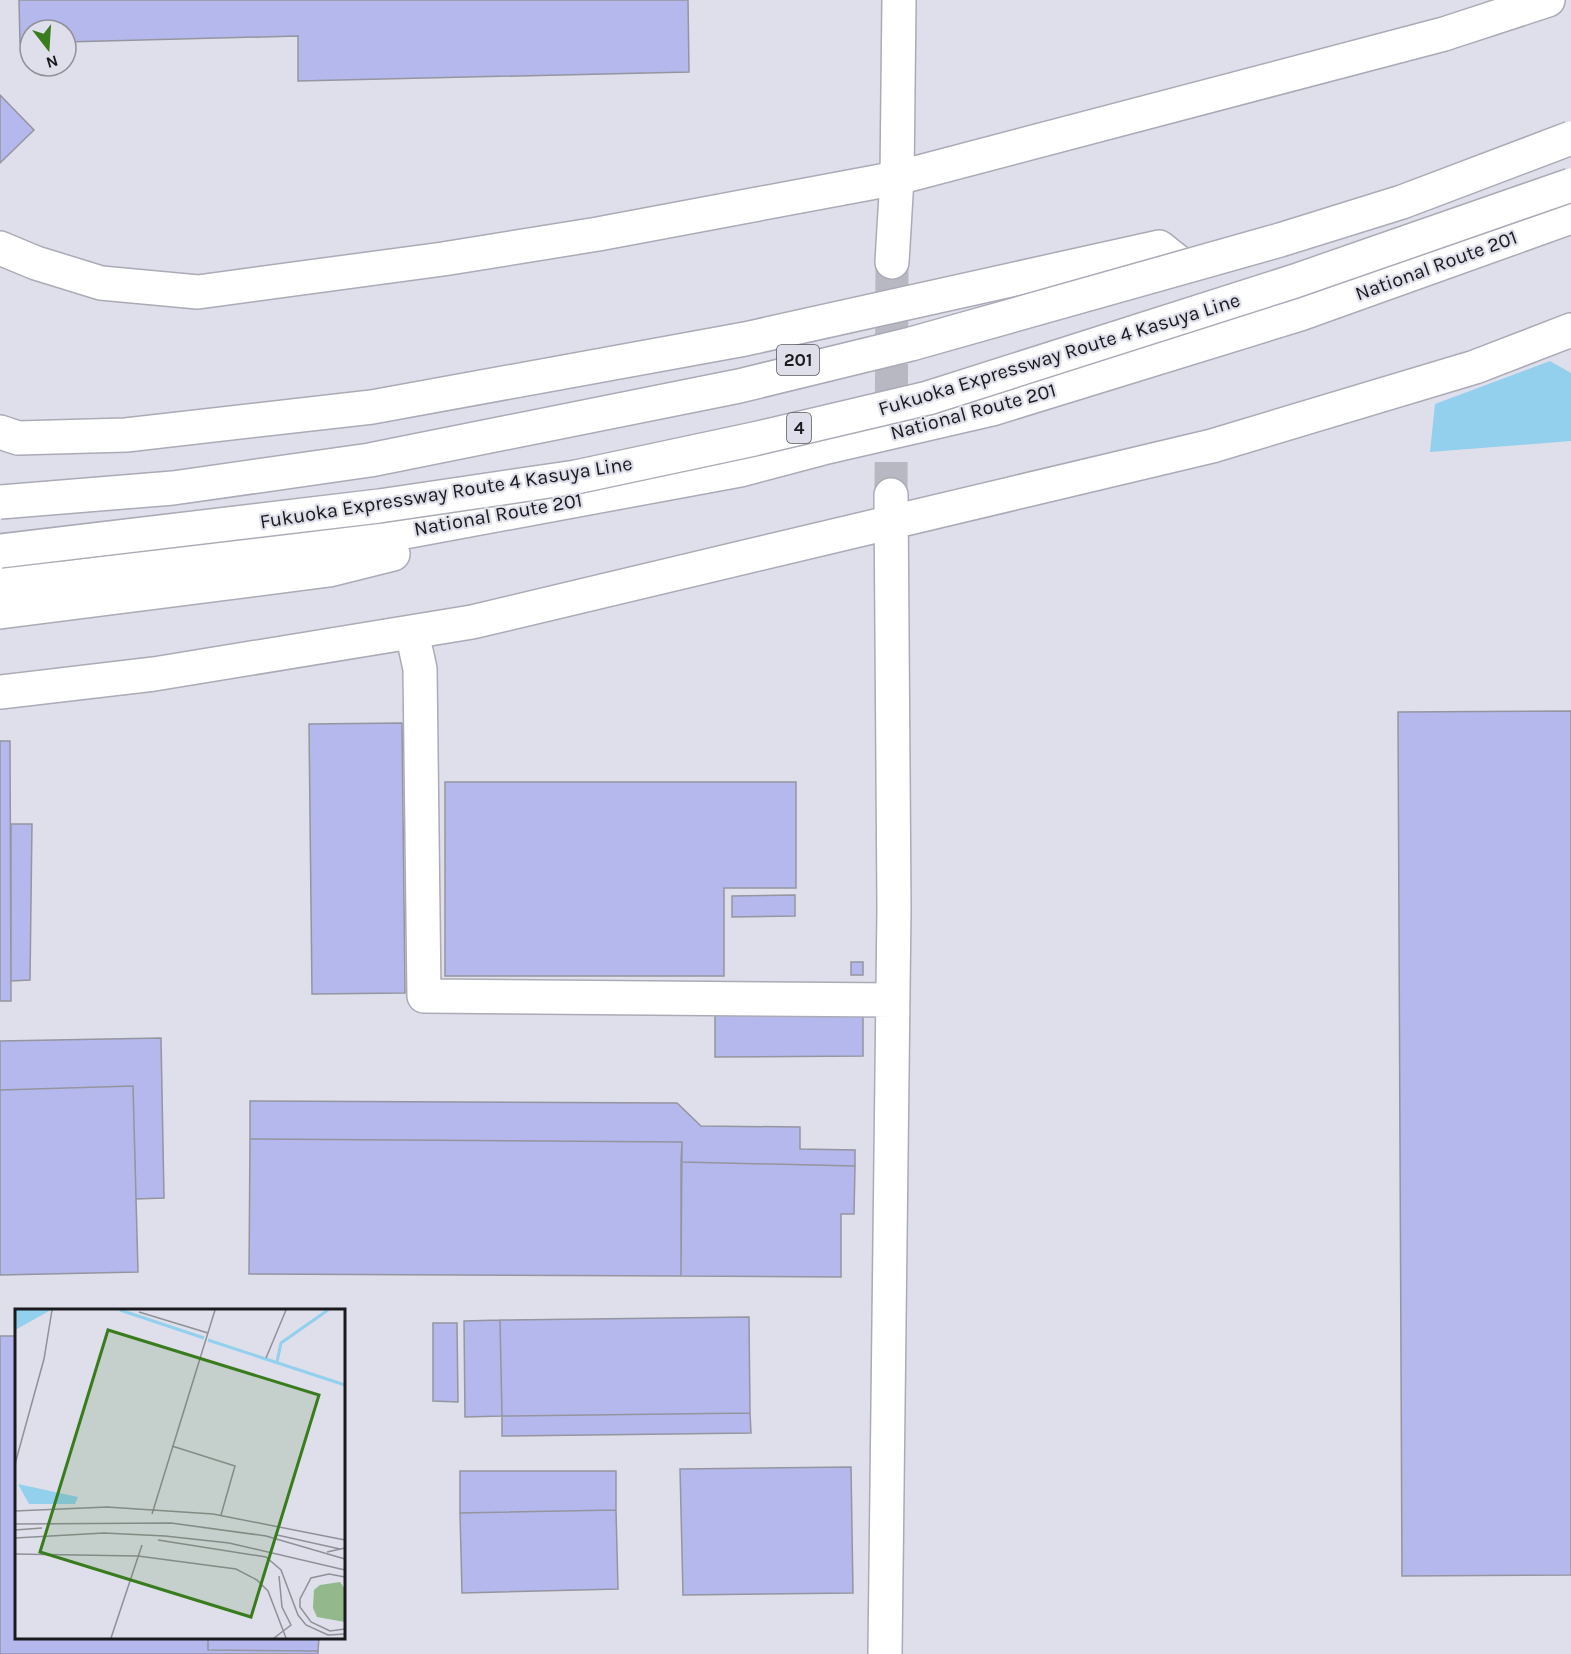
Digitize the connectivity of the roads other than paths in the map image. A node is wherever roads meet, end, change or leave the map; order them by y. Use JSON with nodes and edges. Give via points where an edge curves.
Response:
{"nodes":[{"id":1,"x":899,"y":0,"type":"edge"},
{"id":2,"x":1548,"y":0,"type":"edge"},
{"id":3,"x":1571,"y":125,"type":"edge"},
{"id":4,"x":1571,"y":138,"type":"edge"},
{"id":5,"x":897,"y":178,"type":"junction"},
{"id":6,"x":1571,"y":185,"type":"edge"},
{"id":7,"x":1571,"y":217,"type":"edge"},
{"id":8,"x":0,"y":248,"type":"edge"},
{"id":9,"x":892,"y":262,"type":"tunnel mouth"},
{"id":10,"x":1178,"y":262,"type":"junction"},
{"id":11,"x":1571,"y":330,"type":"edge"},
{"id":12,"x":0,"y":432,"type":"edge"},
{"id":13,"x":740,"y":470,"type":"junction"},
{"id":14,"x":0,"y":488,"type":"edge"},
{"id":15,"x":0,"y":502,"type":"edge"},
{"id":16,"x":892,"y":509,"type":"junction"},
{"id":17,"x":0,"y":551,"type":"edge"},
{"id":18,"x":0,"y":582,"type":"edge"},
{"id":19,"x":0,"y":612,"type":"edge"},
{"id":20,"x":412,"y":632,"type":"junction"},
{"id":21,"x":0,"y":692,"type":"edge"},
{"id":22,"x":893,"y":1000,"type":"junction"},
{"id":23,"x":885,"y":1654,"type":"edge"}],
"edges":[{"from":1,"to":5,"type":"main road"},
{"from":2,"to":5,"type":"main road","via":[[1444,34]]},
{"from":3,"to":10,"type":"main road","number":"201"},
{"from":4,"to":15,"type":"main road","bridge":true,"via":[[1402,202],[1280,240],[911,344],[739,386],[370,460],[173,488]]},
{"from":5,"to":8,"type":"main road","via":[[587,236],[198,292],[100,284]]},
{"from":5,"to":9,"type":"main road"},
{"from":6,"to":17,"type":"main road","name":"Fukuoka Expressway Route 4 Kasuya Line","number":"4","bridge":true,"via":[[1295,281],[928,398],[754,439],[576,477],[390,505]]},
{"from":7,"to":13,"type":"main road","name":"National Route 201","via":[[1300,314],[1004,405]]},
{"from":10,"to":12,"type":"main road","via":[[1159,247],[745,339],[372,407],[126,435],[18,438]]},
{"from":10,"to":14,"type":"main road","number":"201","via":[[751,372],[305,459]]},
{"from":11,"to":16,"type":"main road","via":[[1475,367],[1212,446]]},
{"from":13,"to":18,"type":"main road","name":"National Route 201","via":[[356,541],[63,578]]},
{"from":13,"to":19,"type":"main road","via":[[329,570]]},
{"from":16,"to":20,"type":"main road","via":[[472,622]]},
{"from":16,"to":22,"type":"main road"},
{"from":20,"to":21,"type":"main road","via":[[154,674]]},
{"from":20,"to":22,"type":"main road","via":[[420,669],[424,996]]},
{"from":22,"to":23,"type":"main road"}]}
